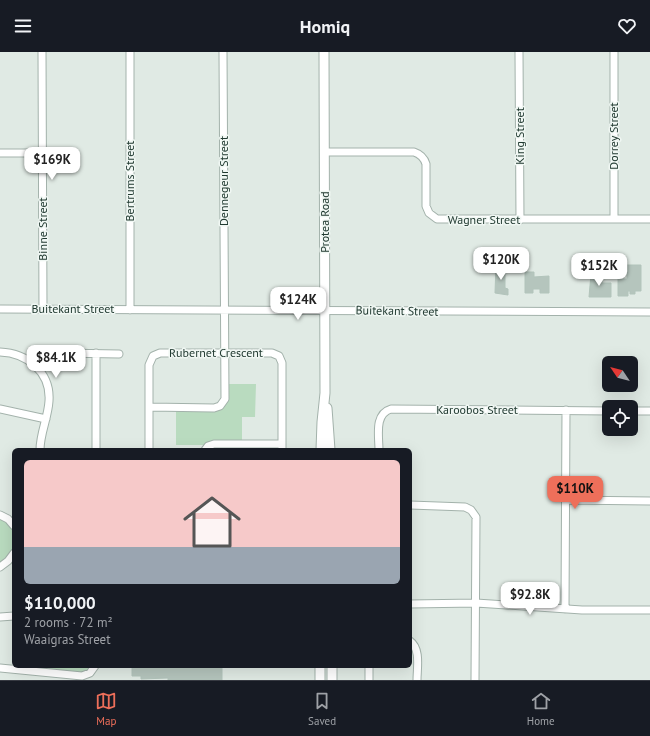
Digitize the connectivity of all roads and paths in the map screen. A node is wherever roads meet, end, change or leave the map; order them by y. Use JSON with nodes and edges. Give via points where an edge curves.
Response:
{"nodes":[{"id":1,"x":42,"y":52,"type":"edge"},
{"id":2,"x":130,"y":52,"type":"edge"},
{"id":3,"x":224,"y":52,"type":"edge"},
{"id":4,"x":324,"y":52,"type":"edge"},
{"id":5,"x":519,"y":52,"type":"edge"},
{"id":6,"x":614,"y":52,"type":"edge"},
{"id":7,"x":324,"y":152,"type":"junction"},
{"id":8,"x":0,"y":153,"type":"edge"},
{"id":9,"x":43,"y":153,"type":"junction"},
{"id":10,"x":614,"y":219,"type":"junction"},
{"id":11,"x":650,"y":219,"type":"edge"},
{"id":12,"x":520,"y":220,"type":"junction"},
{"id":13,"x":0,"y":309,"type":"edge"},
{"id":14,"x":43,"y":309,"type":"junction"},
{"id":15,"x":130,"y":310,"type":"junction"},
{"id":16,"x":224,"y":310,"type":"junction"},
{"id":17,"x":325,"y":311,"type":"junction"},
{"id":18,"x":650,"y":312,"type":"edge"},
{"id":19,"x":0,"y":352,"type":"edge"},
{"id":20,"x":96,"y":354,"type":"junction"},
{"id":21,"x":119,"y":354,"type":"dead end"},
{"id":22,"x":225,"y":354,"type":"junction"},
{"id":23,"x":40,"y":370,"type":"junction"},
{"id":24,"x":325,"y":393,"type":"junction"},
{"id":25,"x":150,"y":407,"type":"junction"},
{"id":26,"x":0,"y":409,"type":"edge"},
{"id":27,"x":566,"y":410,"type":"junction"},
{"id":28,"x":602,"y":411,"type":"edge"},
{"id":29,"x":638,"y":411,"type":"edge"},
{"id":30,"x":650,"y":411,"type":"edge"},
{"id":31,"x":46,"y":419,"type":"junction"},
{"id":32,"x":282,"y":447,"type":"edge"},
{"id":33,"x":40,"y":448,"type":"edge"},
{"id":34,"x":96,"y":448,"type":"edge"},
{"id":35,"x":149,"y":448,"type":"edge"},
{"id":36,"x":206,"y":448,"type":"edge"},
{"id":37,"x":321,"y":448,"type":"edge"},
{"id":38,"x":330,"y":448,"type":"edge"},
{"id":39,"x":379,"y":448,"type":"edge"},
{"id":40,"x":566,"y":500,"type":"junction"},
{"id":41,"x":650,"y":501,"type":"edge"},
{"id":42,"x":412,"y":505,"type":"edge"},
{"id":43,"x":0,"y":515,"type":"edge"},
{"id":44,"x":12,"y":524,"type":"edge"},
{"id":45,"x":12,"y":556,"type":"edge"},
{"id":46,"x":0,"y":567,"type":"edge"},
{"id":47,"x":476,"y":603,"type":"junction"},
{"id":48,"x":412,"y":604,"type":"edge"},
{"id":49,"x":565,"y":609,"type":"junction"},
{"id":50,"x":650,"y":610,"type":"edge"},
{"id":51,"x":12,"y":616,"type":"edge"},
{"id":52,"x":0,"y":617,"type":"edge"},
{"id":53,"x":412,"y":642,"type":"edge"},
{"id":54,"x":0,"y":668,"type":"edge"},
{"id":55,"x":94,"y":668,"type":"edge"},
{"id":56,"x":320,"y":668,"type":"edge"},
{"id":57,"x":332,"y":668,"type":"edge"},
{"id":58,"x":369,"y":668,"type":"edge"},
{"id":59,"x":40,"y":669,"type":"edge"},
{"id":60,"x":320,"y":680,"type":"edge"},
{"id":61,"x":332,"y":680,"type":"edge"},
{"id":62,"x":369,"y":680,"type":"edge"},
{"id":63,"x":417,"y":680,"type":"edge"},
{"id":64,"x":476,"y":680,"type":"edge"}],
"edges":[{"from":1,"to":9,"type":"street","name":"Binne Street"},
{"from":2,"to":15,"type":"street","name":"Bertrums Street"},
{"from":3,"to":16,"type":"street","name":"Dennegeur Street"},
{"from":4,"to":7,"type":"street","name":"Protea Road"},
{"from":5,"to":12,"type":"street","name":"King Street"},
{"from":6,"to":10,"type":"street","name":"Dorrey Street"},
{"from":7,"to":12,"type":"street","name":"Wagner Street","via":[[418,153],[426,164],[426,206],[433,217],[442,220]]},
{"from":7,"to":17,"type":"street","name":"Protea Road"},
{"from":8,"to":9,"type":"street"},
{"from":9,"to":14,"type":"street","name":"Binne Street"},
{"from":10,"to":11,"type":"street","name":"Wagner Street"},
{"from":10,"to":12,"type":"street","name":"Wagner Street"},
{"from":13,"to":14,"type":"street","name":"Buitekant Street"},
{"from":14,"to":15,"type":"street","name":"Buitekant Street"},
{"from":15,"to":16,"type":"street","name":"Buitekant Street"},
{"from":16,"to":17,"type":"street","name":"Buitekant Street"},
{"from":16,"to":22,"type":"street","name":"Dennegeur Street"},
{"from":17,"to":18,"type":"street","name":"Buitekant Street"},
{"from":17,"to":24,"type":"street","name":"Protea Road"},
{"from":19,"to":23,"type":"street","via":[[28,360]]},
{"from":20,"to":21,"type":"street"},
{"from":20,"to":23,"type":"street","via":[[61,353]]},
{"from":20,"to":34,"type":"street"},
{"from":22,"to":25,"type":"street","name":"Dennegeur Street","via":[[225,396],[220,406]]},
{"from":22,"to":25,"type":"street","name":"Rubernet Crescent","via":[[156,354],[149,365]]},
{"from":22,"to":32,"type":"street","name":"Rubernet Crescent","via":[[272,353],[281,359]]},
{"from":23,"to":31,"type":"street","via":[[49,389],[50,401]]},
{"from":24,"to":37,"type":"street","name":"Protea Road"},
{"from":24,"to":38,"type":"street","name":"Protea Road"},
{"from":25,"to":35,"type":"street","name":"Rubernet Crescent"},
{"from":26,"to":31,"type":"street"},
{"from":27,"to":28,"type":"street","name":"Karoobos Street"},
{"from":27,"to":39,"type":"street","name":"Karoobos Street","via":[[391,409],[383,414],[380,420]]},
{"from":27,"to":40,"type":"street"},
{"from":29,"to":30,"type":"street"},
{"from":31,"to":33,"type":"street"},
{"from":32,"to":36,"type":"street","via":[[214,444]]},
{"from":40,"to":41,"type":"street"},
{"from":40,"to":49,"type":"street"},
{"from":42,"to":47,"type":"street","via":[[464,506],[474,512]]},
{"from":43,"to":44,"type":"street"},
{"from":45,"to":46,"type":"street"},
{"from":47,"to":48,"type":"street"},
{"from":47,"to":49,"type":"street"},
{"from":47,"to":64,"type":"street"},
{"from":49,"to":50,"type":"street"},
{"from":51,"to":52,"type":"street"},
{"from":53,"to":63,"type":"street","via":[[417,649]]},
{"from":54,"to":59,"type":"street"},
{"from":55,"to":59,"type":"street","via":[[90,673],[82,676]]},
{"from":56,"to":60,"type":"street"},
{"from":57,"to":61,"type":"street"},
{"from":58,"to":62,"type":"street"}]}
